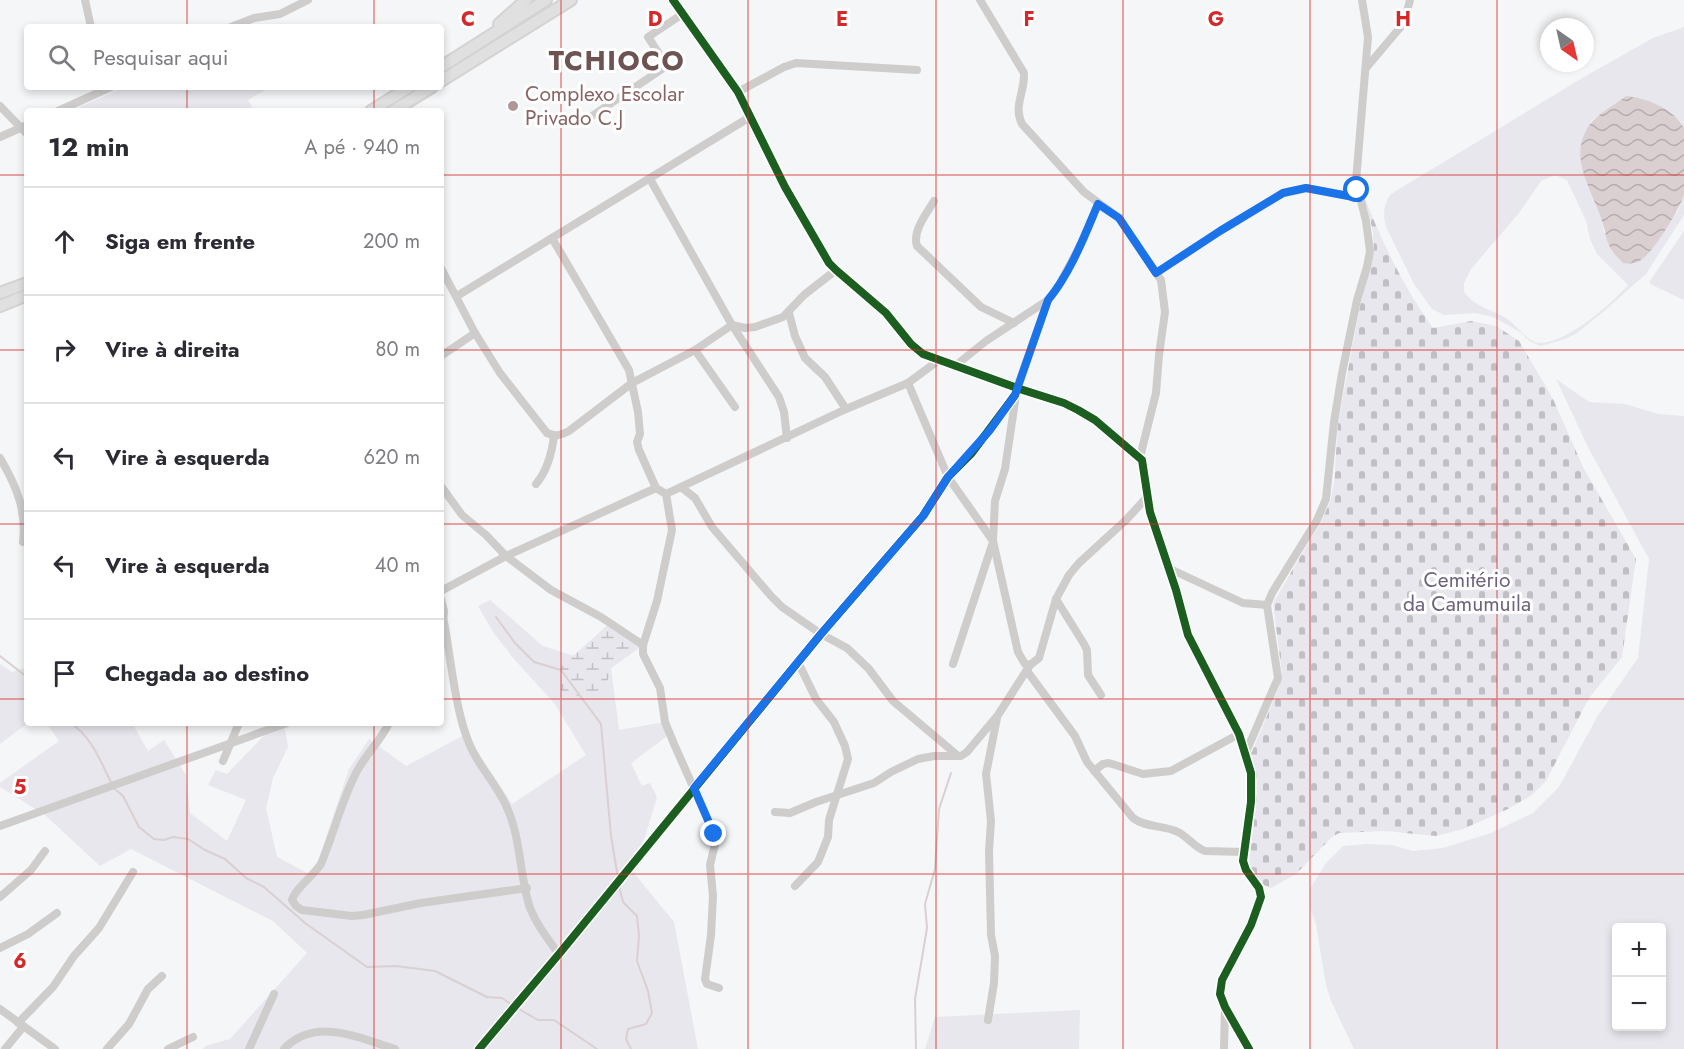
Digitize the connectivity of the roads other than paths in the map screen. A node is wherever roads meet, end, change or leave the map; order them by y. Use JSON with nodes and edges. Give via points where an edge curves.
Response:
{"nodes":[{"id":1,"x":85,"y":0,"type":"edge"},
{"id":2,"x":308,"y":0,"type":"edge"},
{"id":3,"x":526,"y":0,"type":"edge"},
{"id":4,"x":546,"y":0,"type":"edge"},
{"id":5,"x":571,"y":0,"type":"edge"},
{"id":6,"x":673,"y":0,"type":"edge"},
{"id":7,"x":980,"y":0,"type":"edge"},
{"id":8,"x":1362,"y":0,"type":"edge"},
{"id":9,"x":1410,"y":0,"type":"edge"},
{"id":10,"x":684,"y":13,"type":"junction"},
{"id":11,"x":90,"y":24,"type":"edge"},
{"id":12,"x":239,"y":24,"type":"edge"},
{"id":13,"x":479,"y":42,"type":"junction"},
{"id":14,"x":444,"y":65,"type":"edge"},
{"id":15,"x":1366,"y":68,"type":"junction"},
{"id":16,"x":917,"y":70,"type":"dead end"},
{"id":17,"x":444,"y":79,"type":"edge"},
{"id":18,"x":404,"y":90,"type":"edge"},
{"id":19,"x":427,"y":90,"type":"edge"},
{"id":20,"x":93,"y":91,"type":"edge"},
{"id":21,"x":738,"y":92,"type":"junction"},
{"id":22,"x":0,"y":106,"type":"edge"},
{"id":23,"x":63,"y":108,"type":"edge"},
{"id":24,"x":375,"y":108,"type":"edge"},
{"id":25,"x":398,"y":108,"type":"edge"},
{"id":26,"x":592,"y":116,"type":"dead end"},
{"id":27,"x":750,"y":117,"type":"junction"},
{"id":28,"x":24,"y":128,"type":"edge"},
{"id":29,"x":24,"y":129,"type":"edge"},
{"id":30,"x":0,"y":137,"type":"edge"},
{"id":31,"x":650,"y":179,"type":"junction"},
{"id":32,"x":1359,"y":198,"type":"junction"},
{"id":33,"x":934,"y":201,"type":"dead end"},
{"id":34,"x":1098,"y":204,"type":"junction"},
{"id":35,"x":552,"y":238,"type":"junction"},
{"id":36,"x":836,"y":270,"type":"junction"},
{"id":37,"x":444,"y":273,"type":"edge"},
{"id":38,"x":1156,"y":273,"type":"junction"},
{"id":39,"x":24,"y":284,"type":"edge"},
{"id":40,"x":0,"y":293,"type":"edge"},
{"id":41,"x":24,"y":296,"type":"edge"},
{"id":42,"x":457,"y":296,"type":"junction"},
{"id":43,"x":1048,"y":300,"type":"junction"},
{"id":44,"x":0,"y":306,"type":"edge"},
{"id":45,"x":789,"y":313,"type":"junction"},
{"id":46,"x":1014,"y":323,"type":"junction"},
{"id":47,"x":732,"y":326,"type":"junction"},
{"id":48,"x":475,"y":333,"type":"junction"},
{"id":49,"x":695,"y":350,"type":"junction"},
{"id":50,"x":444,"y":354,"type":"edge"},
{"id":51,"x":939,"y":360,"type":"junction"},
{"id":52,"x":955,"y":366,"type":"junction"},
{"id":53,"x":632,"y":383,"type":"junction"},
{"id":54,"x":908,"y":383,"type":"junction"},
{"id":55,"x":1016,"y":392,"type":"junction"},
{"id":56,"x":735,"y":407,"type":"dead end"},
{"id":57,"x":846,"y":409,"type":"junction"},
{"id":58,"x":554,"y":436,"type":"junction"},
{"id":59,"x":787,"y":438,"type":"junction"},
{"id":60,"x":1140,"y":457,"type":"junction"},
{"id":61,"x":0,"y":458,"type":"edge"},
{"id":62,"x":948,"y":477,"type":"junction"},
{"id":63,"x":536,"y":484,"type":"dead end"},
{"id":64,"x":681,"y":487,"type":"junction"},
{"id":65,"x":656,"y":488,"type":"junction"},
{"id":66,"x":444,"y":490,"type":"edge"},
{"id":67,"x":666,"y":494,"type":"junction"},
{"id":68,"x":1148,"y":496,"type":"junction"},
{"id":69,"x":24,"y":520,"type":"edge"},
{"id":70,"x":24,"y":534,"type":"edge"},
{"id":71,"x":993,"y":541,"type":"junction"},
{"id":72,"x":23,"y":542,"type":"dead end"},
{"id":73,"x":506,"y":556,"type":"junction"},
{"id":74,"x":1168,"y":568,"type":"junction"},
{"id":75,"x":444,"y":589,"type":"edge"},
{"id":76,"x":1056,"y":599,"type":"junction"},
{"id":77,"x":1267,"y":605,"type":"junction"},
{"id":78,"x":444,"y":632,"type":"edge"},
{"id":79,"x":821,"y":634,"type":"junction"},
{"id":80,"x":643,"y":645,"type":"junction"},
{"id":81,"x":798,"y":662,"type":"junction"},
{"id":82,"x":953,"y":664,"type":"dead end"},
{"id":83,"x":1029,"y":668,"type":"junction"},
{"id":84,"x":1101,"y":695,"type":"dead end"},
{"id":85,"x":998,"y":715,"type":"junction"},
{"id":86,"x":237,"y":726,"type":"edge"},
{"id":87,"x":278,"y":726,"type":"edge"},
{"id":88,"x":387,"y":726,"type":"edge"},
{"id":89,"x":1239,"y":734,"type":"junction"},
{"id":90,"x":230,"y":743,"type":"junction"},
{"id":91,"x":1246,"y":752,"type":"junction"},
{"id":92,"x":957,"y":756,"type":"junction"},
{"id":93,"x":223,"y":761,"type":"dead end"},
{"id":94,"x":1094,"y":771,"type":"junction"},
{"id":95,"x":694,"y":788,"type":"junction"},
{"id":96,"x":837,"y":795,"type":"junction"},
{"id":97,"x":775,"y":812,"type":"dead end"},
{"id":98,"x":0,"y":826,"type":"edge"},
{"id":99,"x":45,"y":851,"type":"dead end"},
{"id":100,"x":1244,"y":852,"type":"junction"},
{"id":101,"x":133,"y":872,"type":"dead end"},
{"id":102,"x":795,"y":886,"type":"dead end"},
{"id":103,"x":526,"y":888,"type":"junction"},
{"id":104,"x":0,"y":897,"type":"edge"},
{"id":105,"x":57,"y":913,"type":"dead end"},
{"id":106,"x":0,"y":948,"type":"edge"},
{"id":107,"x":559,"y":954,"type":"junction"},
{"id":108,"x":162,"y":976,"type":"dead end"},
{"id":109,"x":719,"y":988,"type":"dead end"},
{"id":110,"x":274,"y":994,"type":"dead end"},
{"id":111,"x":1225,"y":1007,"type":"junction"},
{"id":112,"x":0,"y":1009,"type":"edge"},
{"id":113,"x":988,"y":1020,"type":"dead end"},
{"id":114,"x":21,"y":1025,"type":"junction"},
{"id":115,"x":193,"y":1037,"type":"dead end"},
{"id":116,"x":5,"y":1049,"type":"edge"},
{"id":117,"x":55,"y":1049,"type":"edge"},
{"id":118,"x":106,"y":1049,"type":"edge"},
{"id":119,"x":168,"y":1049,"type":"edge"},
{"id":120,"x":249,"y":1049,"type":"edge"},
{"id":121,"x":284,"y":1049,"type":"edge"},
{"id":122,"x":395,"y":1049,"type":"edge"},
{"id":123,"x":479,"y":1049,"type":"edge"},
{"id":124,"x":1224,"y":1049,"type":"edge"},
{"id":125,"x":1249,"y":1049,"type":"edge"}],
"edges":[{"from":1,"to":11,"type":"street"},
{"from":2,"to":12,"type":"street","via":[[280,14]]},
{"from":3,"to":13,"type":"main road"},
{"from":4,"to":13,"type":"main road"},
{"from":5,"to":17,"type":"main road"},
{"from":6,"to":10,"type":"street"},
{"from":7,"to":34,"type":"street","via":[[1024,73],[1017,110],[1022,124]]},
{"from":8,"to":15,"type":"street","via":[[1368,37]]},
{"from":9,"to":15,"type":"street","via":[[1404,22]]},
{"from":10,"to":21,"type":"street"},
{"from":10,"to":26,"type":"street","via":[[648,37],[665,67]]},
{"from":13,"to":14,"type":"main road"},
{"from":15,"to":32,"type":"street","via":[[1357,157]]},
{"from":16,"to":21,"type":"street","via":[[796,63]]},
{"from":18,"to":24,"type":"main road"},
{"from":19,"to":25,"type":"main road"},
{"from":20,"to":23,"type":"street"},
{"from":21,"to":27,"type":"street"},
{"from":22,"to":28,"type":"street"},
{"from":27,"to":31,"type":"street"},
{"from":27,"to":36,"type":"street","via":[[784,187]]},
{"from":29,"to":30,"type":"street"},
{"from":31,"to":35,"type":"street"},
{"from":31,"to":47,"type":"street"},
{"from":32,"to":38,"type":"street","via":[[1306,188],[1283,193]]},
{"from":32,"to":77,"type":"street","via":[[1370,252],[1334,422],[1326,499]]},
{"from":33,"to":46,"type":"street","via":[[917,231],[918,246],[981,307]]},
{"from":34,"to":38,"type":"street","via":[[1119,218]]},
{"from":34,"to":43,"type":"street","via":[[1083,240]]},
{"from":35,"to":42,"type":"street"},
{"from":35,"to":53,"type":"street","via":[[629,370]]},
{"from":36,"to":45,"type":"street","via":[[804,295]]},
{"from":36,"to":51,"type":"street","via":[[886,313],[917,349]]},
{"from":37,"to":42,"type":"street"},
{"from":38,"to":60,"type":"street","via":[[1163,287],[1165,312],[1156,393]]},
{"from":39,"to":40,"type":"main road"},
{"from":41,"to":44,"type":"main road"},
{"from":42,"to":48,"type":"street"},
{"from":43,"to":46,"type":"street"},
{"from":43,"to":55,"type":"street"},
{"from":45,"to":47,"type":"street","via":[[755,327]]},
{"from":45,"to":57,"type":"street","via":[[805,358]]},
{"from":46,"to":52,"type":"street"},
{"from":47,"to":49,"type":"street"},
{"from":47,"to":59,"type":"street","via":[[782,405]]},
{"from":48,"to":50,"type":"street"},
{"from":48,"to":58,"type":"street","via":[[500,373],[547,434]]},
{"from":49,"to":53,"type":"street"},
{"from":49,"to":56,"type":"street"},
{"from":51,"to":52,"type":"street"},
{"from":51,"to":54,"type":"street"},
{"from":52,"to":55,"type":"street"},
{"from":53,"to":58,"type":"street","via":[[568,431]]},
{"from":53,"to":65,"type":"street","via":[[639,450]]},
{"from":54,"to":57,"type":"street"},
{"from":54,"to":62,"type":"street"},
{"from":55,"to":60,"type":"street","via":[[1078,410]]},
{"from":55,"to":62,"type":"street","via":[[984,438]]},
{"from":55,"to":71,"type":"street","via":[[1005,469],[995,501]]},
{"from":57,"to":59,"type":"street"},
{"from":58,"to":63,"type":"street","via":[[542,477]]},
{"from":59,"to":64,"type":"street"},
{"from":60,"to":68,"type":"street"},
{"from":61,"to":69,"type":"street","via":[[12,479]]},
{"from":62,"to":71,"type":"street"},
{"from":62,"to":79,"type":"street","via":[[923,516]]},
{"from":64,"to":67,"type":"street"},
{"from":64,"to":79,"type":"street","via":[[695,498],[712,527],[771,596]]},
{"from":65,"to":67,"type":"street"},
{"from":65,"to":73,"type":"street"},
{"from":66,"to":73,"type":"street","via":[[462,515]]},
{"from":67,"to":80,"type":"street","via":[[672,530]]},
{"from":68,"to":74,"type":"street"},
{"from":68,"to":76,"type":"street","via":[[1079,563]]},
{"from":70,"to":72,"type":"street"},
{"from":71,"to":82,"type":"street"},
{"from":71,"to":83,"type":"street","via":[[1018,652]]},
{"from":73,"to":75,"type":"street"},
{"from":73,"to":80,"type":"street","via":[[550,590]]},
{"from":74,"to":77,"type":"street","via":[[1243,603]]},
{"from":74,"to":89,"type":"street","via":[[1193,648]]},
{"from":76,"to":83,"type":"street","via":[[1039,658]]},
{"from":76,"to":84,"type":"street","via":[[1087,650],[1088,675]]},
{"from":77,"to":91,"type":"street","via":[[1278,678]]},
{"from":78,"to":103,"type":"street","via":[[469,744],[509,811]]},
{"from":79,"to":81,"type":"street"},
{"from":79,"to":92,"type":"street","via":[[848,648],[893,701]]},
{"from":80,"to":95,"type":"street","via":[[660,688],[665,722]]},
{"from":81,"to":95,"type":"street"},
{"from":81,"to":96,"type":"street","via":[[845,746],[848,759]]},
{"from":83,"to":85,"type":"street"},
{"from":83,"to":94,"type":"street"},
{"from":85,"to":92,"type":"street","via":[[972,747]]},
{"from":85,"to":113,"type":"street","via":[[986,774],[995,956]]},
{"from":86,"to":90,"type":"street"},
{"from":87,"to":90,"type":"street"},
{"from":88,"to":103,"type":"street","via":[[355,775],[321,864],[294,893],[292,900],[296,906],[352,916]]},
{"from":89,"to":91,"type":"street"},
{"from":89,"to":94,"type":"street","via":[[1171,771],[1143,774],[1109,763]]},
{"from":90,"to":93,"type":"street"},
{"from":90,"to":98,"type":"street"},
{"from":91,"to":100,"type":"street","via":[[1251,802]]},
{"from":92,"to":96,"type":"street","via":[[918,759],[874,783]]},
{"from":94,"to":100,"type":"street","via":[[1139,823],[1180,833],[1200,850]]},
{"from":95,"to":107,"type":"street"},
{"from":95,"to":109,"type":"street","via":[[714,834],[705,979]]},
{"from":96,"to":97,"type":"street","via":[[790,813]]},
{"from":96,"to":102,"type":"street","via":[[818,862]]},
{"from":99,"to":104,"type":"street","via":[[31,870]]},
{"from":100,"to":111,"type":"street","via":[[1246,870],[1261,897],[1251,926],[1222,980],[1220,994]]},
{"from":101,"to":114,"type":"street","via":[[97,931]]},
{"from":103,"to":107,"type":"street","via":[[540,928]]},
{"from":105,"to":106,"type":"street"},
{"from":107,"to":123,"type":"street"},
{"from":108,"to":118,"type":"street","via":[[148,989],[129,1024]]},
{"from":110,"to":120,"type":"street"},
{"from":111,"to":124,"type":"street"},
{"from":111,"to":125,"type":"street"},
{"from":112,"to":114,"type":"street"},
{"from":114,"to":116,"type":"street"},
{"from":114,"to":117,"type":"street"},
{"from":115,"to":119,"type":"street"},
{"from":121,"to":122,"type":"street","via":[[311,1032],[330,1031]]}]}
